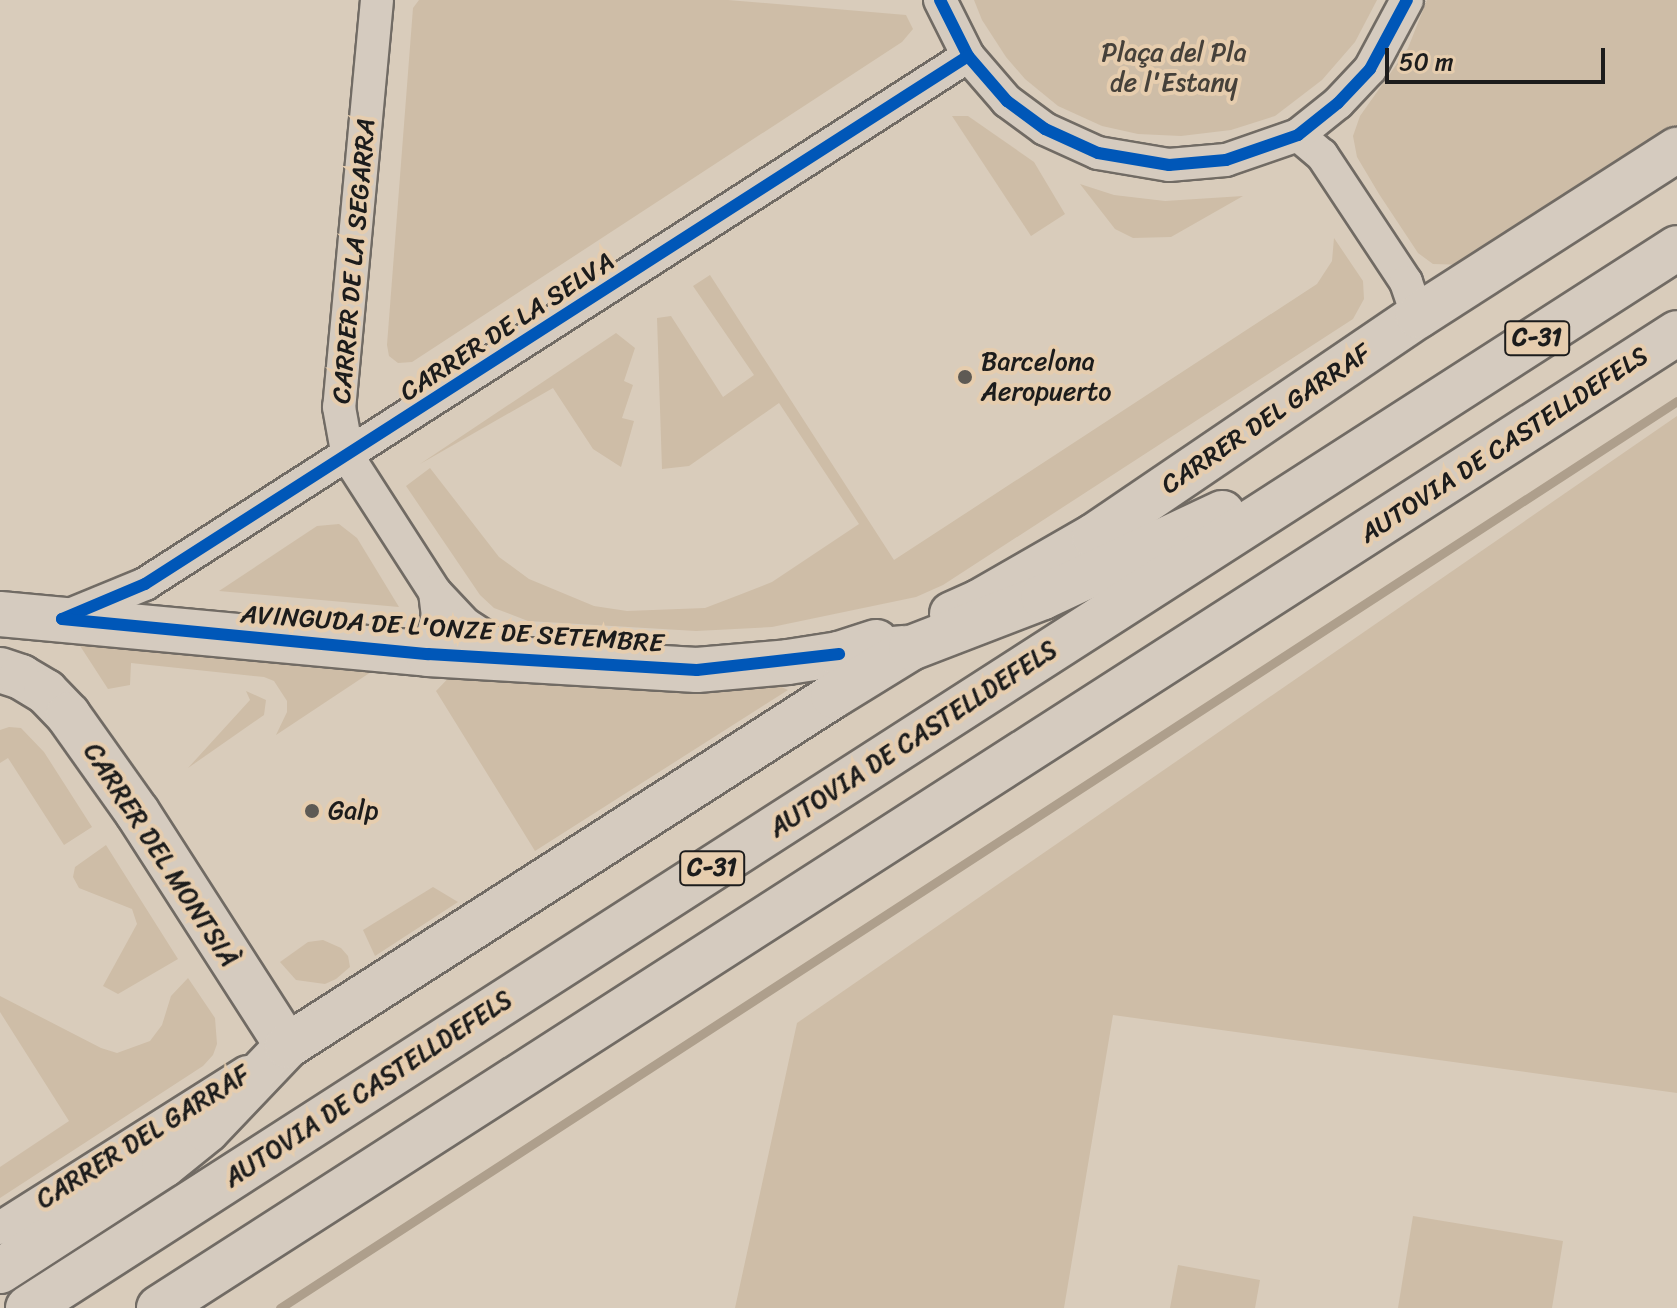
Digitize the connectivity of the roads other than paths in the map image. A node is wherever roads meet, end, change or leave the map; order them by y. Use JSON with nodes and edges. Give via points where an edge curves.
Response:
{"nodes":[{"id":1,"x":377,"y":0,"type":"edge"},
{"id":2,"x":1407,"y":0,"type":"edge"},
{"id":3,"x":938,"y":1,"type":"edge"},
{"id":4,"x":968,"y":56,"type":"junction"},
{"id":5,"x":1298,"y":135,"type":"junction"},
{"id":6,"x":1677,"y":150,"type":"edge"},
{"id":7,"x":1677,"y":248,"type":"edge"},
{"id":8,"x":1418,"y":316,"type":"junction"},
{"id":9,"x":1677,"y":333,"type":"edge"},
{"id":10,"x":1397,"y":429,"type":"junction"},
{"id":11,"x":348,"y":457,"type":"junction"},
{"id":12,"x":435,"y":592,"type":"junction"},
{"id":13,"x":0,"y":614,"type":"edge"},
{"id":14,"x":62,"y":619,"type":"junction"},
{"id":15,"x":911,"y":648,"type":"junction"},
{"id":16,"x":428,"y":654,"type":"junction"},
{"id":17,"x":839,"y":654,"type":"junction"},
{"id":18,"x":519,"y":658,"type":"junction"},
{"id":19,"x":17,"y":682,"type":"edge"},
{"id":20,"x":287,"y":1046,"type":"junction"},
{"id":21,"x":0,"y":1228,"type":"edge"},
{"id":22,"x":0,"y":1271,"type":"edge"},
{"id":23,"x":28,"y":1308,"type":"edge"},
{"id":24,"x":159,"y":1308,"type":"edge"}],
"edges":[{"from":1,"to":11,"type":"street","name":"CARRER DE LA SEGARRA","via":[[339,407]]},
{"from":2,"to":5,"type":"street","via":[[1370,69]]},
{"from":3,"to":4,"type":"street"},
{"from":4,"to":5,"type":"street","via":[[1007,101],[1045,129],[1098,153],[1169,165],[1226,160]]},
{"from":4,"to":11,"type":"street","name":"CARRER DE LA SELVA"},
{"from":5,"to":8,"type":"street","via":[[1322,155],[1406,282]]},
{"from":6,"to":8,"type":"main road","name":"CARRER DEL GARRAF"},
{"from":7,"to":10,"type":"main road","name":"AUTOVIA DE CASTELLDEFELS","number":"C-31"},
{"from":8,"to":17,"type":"main road","name":"CARRER DEL GARRAF","via":[[1094,536],[1019,580],[938,619]]},
{"from":9,"to":24,"type":"main road","name":"AUTOVIA DE CASTELLDEFELS","number":"C-31"},
{"from":10,"to":15,"type":"main road","via":[[1104,570]]},
{"from":10,"to":23,"type":"main road","name":"AUTOVIA DE CASTELLDEFELS","number":"C-31"},
{"from":11,"to":12,"type":"street","name":"CARRER DE LA SEGARRA"},
{"from":11,"to":14,"type":"street","name":"CARRER DE LA SELVA","via":[[145,584]]},
{"from":12,"to":16,"type":"street","via":[[438,615]]},
{"from":12,"to":18,"type":"street","name":"CARRER DE LA SEGARRA","via":[[480,636]]},
{"from":13,"to":14,"type":"main road","name":"AVINGUDA DE L'ONZE DE SETEMBRE"},
{"from":14,"to":16,"type":"main road","name":"AVINGUDA DE L'ONZE DE SETEMBRE"},
{"from":15,"to":17,"type":"main road"},
{"from":15,"to":20,"type":"main road"},
{"from":16,"to":18,"type":"main road","name":"AVINGUDA DE L'ONZE DE SETEMBRE"},
{"from":17,"to":18,"type":"main road","name":"AVINGUDA DE L'ONZE DE SETEMBRE","via":[[697,670]]},
{"from":19,"to":20,"type":"main road","name":"CARRER DEL MONTSIÀ","via":[[68,715],[137,812]]},
{"from":20,"to":21,"type":"street","name":"CARRER DEL GARRAF"},
{"from":20,"to":22,"type":"main road","via":[[207,1130],[164,1165]]}]}
